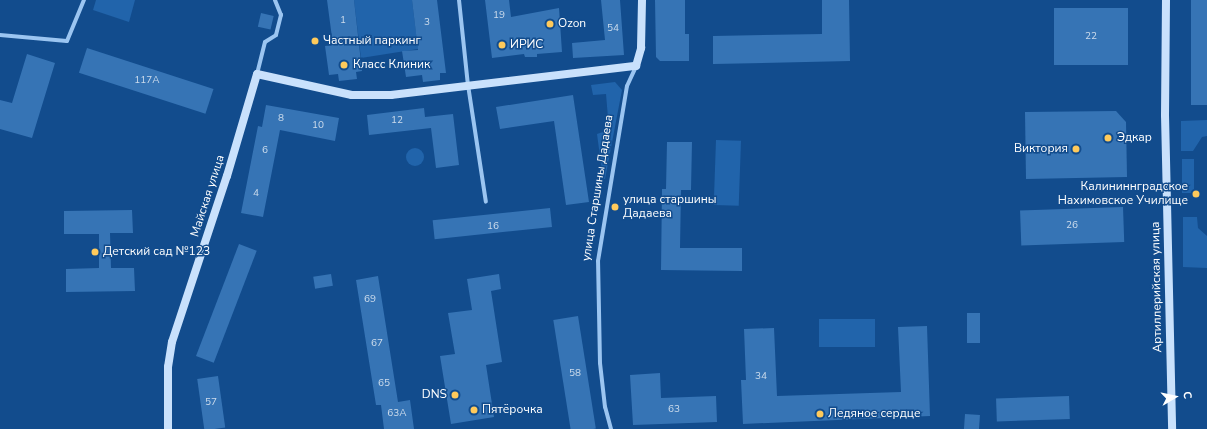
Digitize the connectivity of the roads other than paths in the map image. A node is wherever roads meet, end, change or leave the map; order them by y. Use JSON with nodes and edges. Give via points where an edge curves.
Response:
{"nodes":[{"id":1,"x":84,"y":0,"type":"edge"},
{"id":2,"x":275,"y":0,"type":"edge"},
{"id":3,"x":459,"y":0,"type":"edge"},
{"id":4,"x":642,"y":0,"type":"edge"},
{"id":5,"x":1166,"y":0,"type":"edge"},
{"id":6,"x":0,"y":35,"type":"edge"},
{"id":7,"x":636,"y":66,"type":"junction"},
{"id":8,"x":257,"y":74,"type":"junction"},
{"id":9,"x":468,"y":84,"type":"junction"},
{"id":10,"x":486,"y":202,"type":"dead end"},
{"id":11,"x":168,"y":429,"type":"edge"},
{"id":12,"x":610,"y":429,"type":"edge"},
{"id":13,"x":1172,"y":429,"type":"edge"}],
"edges":[{"from":1,"to":6,"type":"street","via":[[67,41]]},
{"from":2,"to":8,"type":"street","name":"Майская улица","via":[[281,15],[276,35],[266,42]]},
{"from":3,"to":9,"type":"street"},
{"from":4,"to":7,"type":"street","name":"улица Старшины Дадаева","via":[[641,48]]},
{"from":5,"to":13,"type":"street","name":"Артиллерийская улица","via":[[1165,115]]},
{"from":7,"to":9,"type":"street"},
{"from":7,"to":12,"type":"street","name":"улица Старшины Дадаева","via":[[627,86],[598,261],[600,363]]},
{"from":8,"to":9,"type":"street","via":[[352,95],[391,94]]},
{"from":8,"to":11,"type":"street","name":"Майская улица","via":[[227,176],[172,342],[168,367]]},
{"from":9,"to":10,"type":"street"}]}
